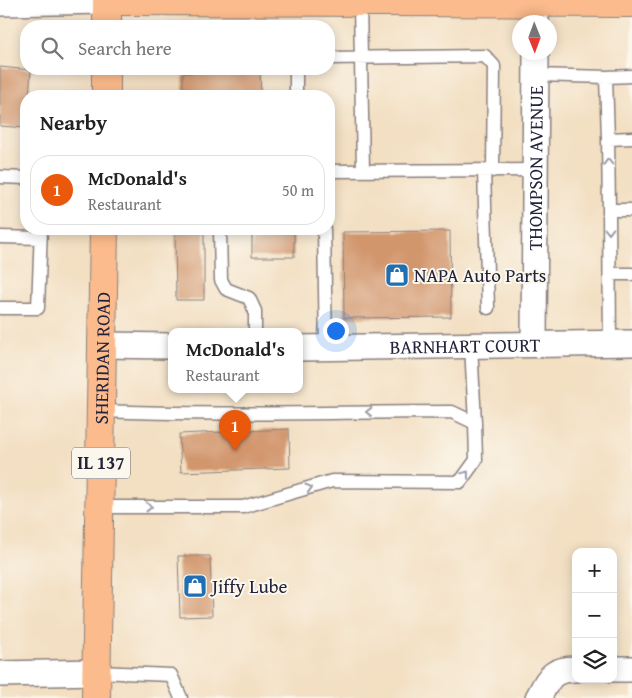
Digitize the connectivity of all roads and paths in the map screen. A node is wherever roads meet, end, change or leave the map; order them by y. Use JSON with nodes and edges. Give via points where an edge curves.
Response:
{"nodes":[{"id":1,"x":329,"y":1,"type":"edge"},
{"id":2,"x":15,"y":2,"type":"edge"},
{"id":3,"x":393,"y":2,"type":"edge"},
{"id":4,"x":360,"y":3,"type":"junction"},
{"id":5,"x":632,"y":3,"type":"edge"},
{"id":6,"x":107,"y":9,"type":"edge"},
{"id":7,"x":536,"y":9,"type":"edge"},
{"id":8,"x":335,"y":58,"type":"edge"},
{"id":9,"x":361,"y":58,"type":"junction"},
{"id":10,"x":536,"y":64,"type":"edge"},
{"id":11,"x":106,"y":75,"type":"edge"},
{"id":12,"x":296,"y":75,"type":"edge"},
{"id":13,"x":632,"y":76,"type":"edge"},
{"id":14,"x":606,"y":77,"type":"junction"},
{"id":15,"x":106,"y":90,"type":"edge"},
{"id":16,"x":296,"y":90,"type":"edge"},
{"id":17,"x":632,"y":138,"type":"edge"},
{"id":18,"x":608,"y":139,"type":"junction"},
{"id":19,"x":489,"y":170,"type":"junction"},
{"id":20,"x":535,"y":170,"type":"junction"},
{"id":21,"x":335,"y":171,"type":"edge"},
{"id":22,"x":363,"y":171,"type":"junction"},
{"id":23,"x":0,"y":177,"type":"edge"},
{"id":24,"x":20,"y":178,"type":"edge"},
{"id":25,"x":609,"y":210,"type":"junction"},
{"id":26,"x":632,"y":210,"type":"edge"},
{"id":27,"x":20,"y":235,"type":"edge"},
{"id":28,"x":41,"y":235,"type":"edge"},
{"id":29,"x":104,"y":235,"type":"edge"},
{"id":30,"x":220,"y":235,"type":"edge"},
{"id":31,"x":324,"y":235,"type":"edge"},
{"id":32,"x":0,"y":237,"type":"edge"},
{"id":33,"x":610,"y":274,"type":"junction"},
{"id":34,"x":632,"y":274,"type":"edge"},
{"id":35,"x":0,"y":308,"type":"edge"},
{"id":36,"x":488,"y":308,"type":"dead end"},
{"id":37,"x":255,"y":328,"type":"edge"},
{"id":38,"x":621,"y":343,"type":"edge"},
{"id":39,"x":534,"y":344,"type":"junction"},
{"id":40,"x":103,"y":345,"type":"junction"},
{"id":41,"x":472,"y":345,"type":"junction"},
{"id":42,"x":168,"y":346,"type":"edge"},
{"id":43,"x":303,"y":348,"type":"edge"},
{"id":44,"x":326,"y":348,"type":"junction"},
{"id":45,"x":102,"y":411,"type":"junction"},
{"id":46,"x":475,"y":423,"type":"junction"},
{"id":47,"x":100,"y":507,"type":"junction"},
{"id":48,"x":569,"y":669,"type":"edge"},
{"id":49,"x":617,"y":669,"type":"edge"},
{"id":50,"x":632,"y":669,"type":"edge"},
{"id":51,"x":0,"y":674,"type":"edge"},
{"id":52,"x":97,"y":685,"type":"edge"},
{"id":53,"x":181,"y":698,"type":"edge"},
{"id":54,"x":538,"y":698,"type":"edge"}],
"edges":[{"from":1,"to":4,"type":"main road"},
{"from":1,"to":6,"type":"main road"},
{"from":2,"to":6,"type":"street"},
{"from":3,"to":4,"type":"main road"},
{"from":3,"to":7,"type":"main road"},
{"from":4,"to":9,"type":"lane"},
{"from":5,"to":7,"type":"main road"},
{"from":8,"to":9,"type":"lane"},
{"from":9,"to":19,"type":"lane","via":[[485,56],[494,66]]},
{"from":9,"to":22,"type":"lane"},
{"from":10,"to":14,"type":"lane"},
{"from":10,"to":20,"type":"street","name":"THOMPSON AVENUE"},
{"from":11,"to":15,"type":"main road"},
{"from":12,"to":16,"type":"lane"},
{"from":13,"to":14,"type":"lane"},
{"from":14,"to":18,"type":"lane"},
{"from":17,"to":18,"type":"lane"},
{"from":25,"to":18,"type":"lane","one_way":true},
{"from":19,"to":20,"type":"lane"},
{"from":19,"to":22,"type":"lane"},
{"from":19,"to":36,"type":"lane"},
{"from":20,"to":39,"type":"street","name":"THOMPSON AVENUE"},
{"from":21,"to":22,"type":"lane"},
{"from":23,"to":24,"type":"lane"},
{"from":25,"to":26,"type":"lane"},
{"from":25,"to":33,"type":"lane","one_way":true},
{"from":27,"to":32,"type":"lane"},
{"from":28,"to":35,"type":"lane","via":[[38,308]]},
{"from":29,"to":40,"type":"main road","name":"SHERIDAN ROAD","number":"IL 137"},
{"from":30,"to":37,"type":"lane","via":[[221,280],[226,289],[249,298],[255,311]]},
{"from":31,"to":44,"type":"lane"},
{"from":33,"to":34,"type":"lane"},
{"from":33,"to":38,"type":"lane"},
{"from":38,"to":39,"type":"street","name":"BARNHART COURT"},
{"from":39,"to":41,"type":"street","name":"BARNHART COURT"},
{"from":40,"to":42,"type":"street"},
{"from":40,"to":45,"type":"main road","name":"SHERIDAN ROAD","number":"IL 137"},
{"from":41,"to":44,"type":"street","name":"BARNHART COURT"},
{"from":41,"to":46,"type":"lane"},
{"from":43,"to":44,"type":"street","name":"BARNHART COURT"},
{"from":46,"to":45,"type":"lane","one_way":true,"via":[[452,412],[183,414]]},
{"from":45,"to":47,"type":"main road","name":"SHERIDAN ROAD","number":"IL 137"},
{"from":47,"to":46,"type":"lane","one_way":true,"via":[[243,507],[332,481],[460,482],[476,460]]},
{"from":47,"to":52,"type":"main road","name":"SHERIDAN ROAD","number":"IL 137"},
{"from":48,"to":54,"type":"street","via":[[550,675]]},
{"from":49,"to":50,"type":"street"},
{"from":51,"to":52,"type":"street"},
{"from":52,"to":53,"type":"lane","via":[[172,675]]}]}
